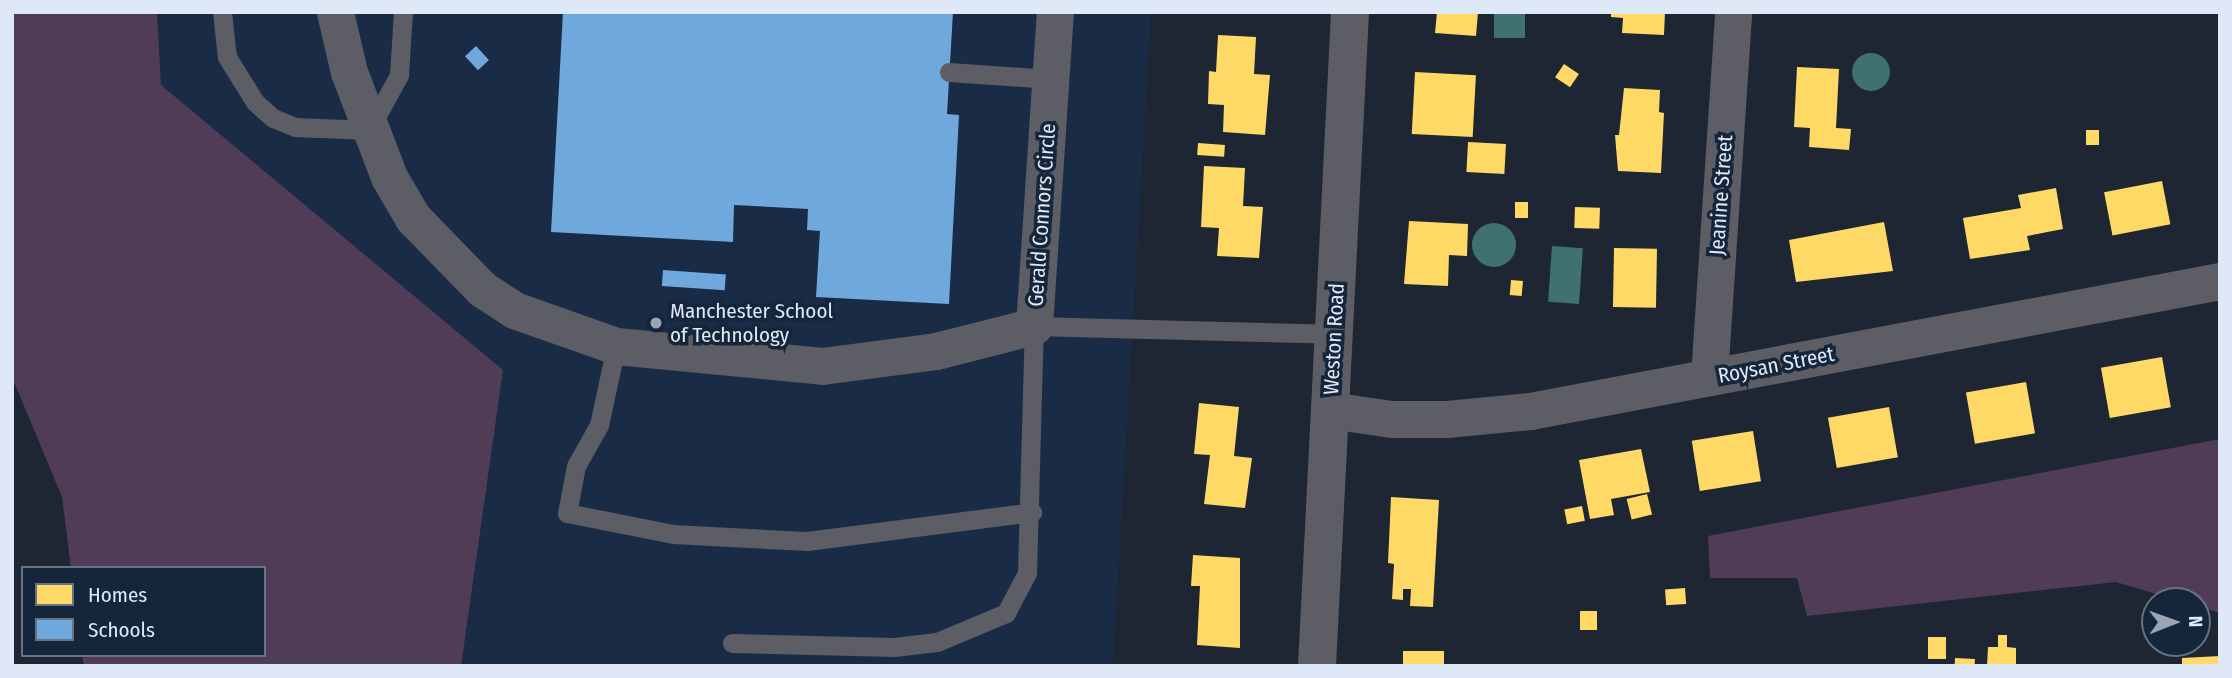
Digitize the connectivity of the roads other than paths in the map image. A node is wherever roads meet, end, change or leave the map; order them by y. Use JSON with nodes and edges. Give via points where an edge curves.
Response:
{"nodes":[{"id":1,"x":222,"y":12,"type":"edge"},
{"id":2,"x":335,"y":12,"type":"edge"},
{"id":3,"x":404,"y":12,"type":"edge"},
{"id":4,"x":1055,"y":12,"type":"edge"},
{"id":5,"x":1350,"y":12,"type":"edge"},
{"id":6,"x":1733,"y":12,"type":"edge"},
{"id":7,"x":950,"y":72,"type":"dead end"},
{"id":8,"x":1051,"y":79,"type":"junction"},
{"id":9,"x":369,"y":130,"type":"junction"},
{"id":10,"x":2220,"y":281,"type":"edge"},
{"id":11,"x":1034,"y":326,"type":"junction"},
{"id":12,"x":1334,"y":334,"type":"junction"},
{"id":13,"x":615,"y":346,"type":"junction"},
{"id":14,"x":1709,"y":377,"type":"junction"},
{"id":15,"x":1330,"y":410,"type":"junction"},
{"id":16,"x":1032,"y":512,"type":"junction"},
{"id":17,"x":732,"y":643,"type":"dead end"},
{"id":18,"x":1317,"y":666,"type":"edge"}],
"edges":[{"from":1,"to":9,"type":"lane","via":[[227,57],[255,102],[273,118],[295,128]]},
{"from":2,"to":9,"type":"street","name":"Gerald Connors Circle"},
{"from":3,"to":9,"type":"lane","via":[[399,75]]},
{"from":4,"to":8,"type":"street","name":"Gerald Connors Circle"},
{"from":5,"to":12,"type":"street","name":"Weston Road"},
{"from":6,"to":14,"type":"street","name":"Jeanine Street"},
{"from":7,"to":8,"type":"lane"},
{"from":8,"to":11,"type":"street","name":"Gerald Connors Circle"},
{"from":9,"to":13,"type":"street","name":"Gerald Connors Circle","via":[[413,218],[482,289],[514,310]]},
{"from":10,"to":14,"type":"street","name":"Roysan Street"},
{"from":11,"to":12,"type":"lane"},
{"from":11,"to":13,"type":"street","name":"Gerald Connors Circle","via":[[936,351],[822,366]]},
{"from":11,"to":16,"type":"lane"},
{"from":12,"to":15,"type":"street","name":"Weston Road"},
{"from":13,"to":16,"type":"lane","via":[[599,425],[576,466],[567,513],[673,534],[807,541]]},
{"from":14,"to":15,"type":"street","name":"Roysan Street","via":[[1486,416],[1391,419]]},
{"from":15,"to":18,"type":"street","name":"Weston Road"},
{"from":16,"to":17,"type":"lane","via":[[1027,573],[1020,594],[1006,613],[986,623],[937,642],[894,647]]}]}
